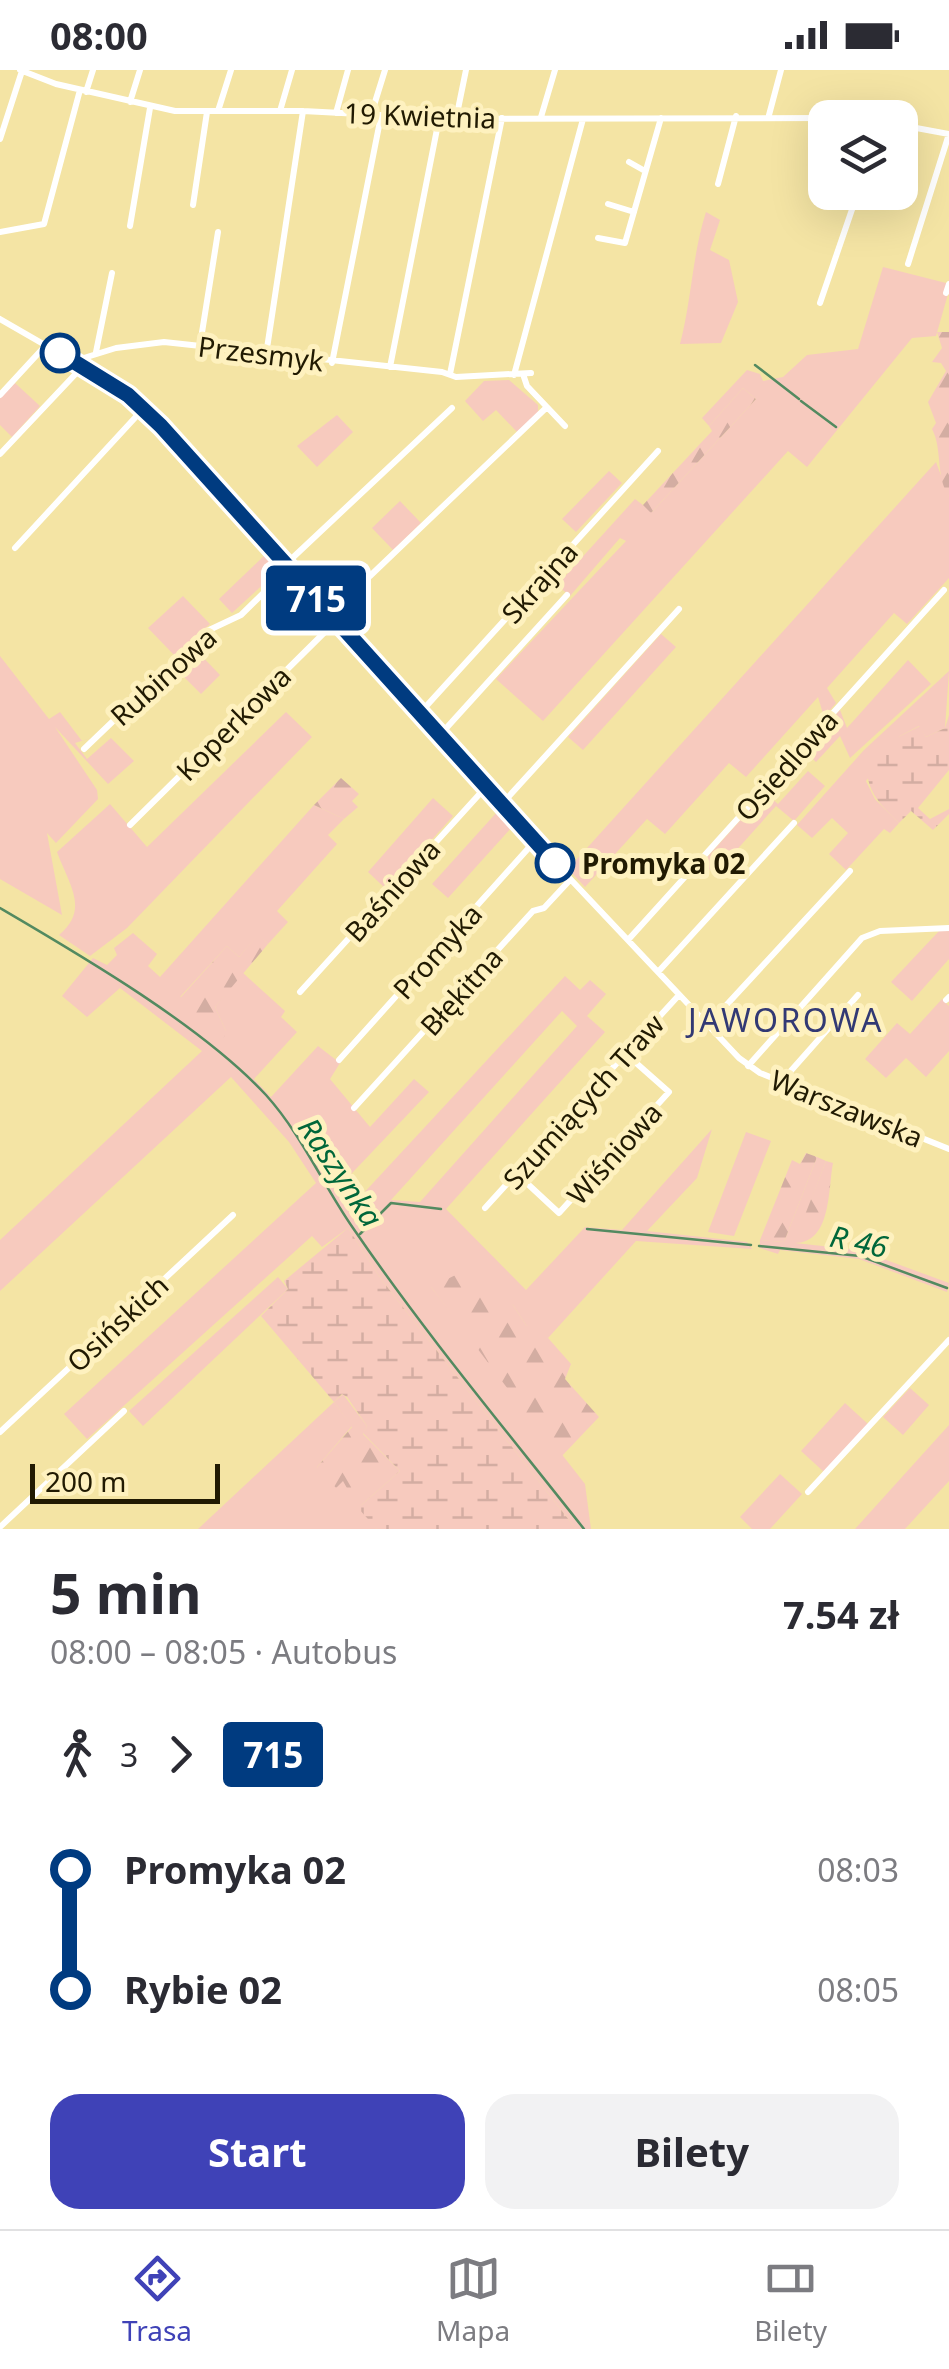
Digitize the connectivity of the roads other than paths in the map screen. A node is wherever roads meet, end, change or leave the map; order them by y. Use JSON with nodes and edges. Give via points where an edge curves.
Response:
{"nodes":[{"id":1,"x":21,"y":70,"type":"edge"},
{"id":2,"x":44,"y":70,"type":"edge"},
{"id":3,"x":93,"y":70,"type":"edge"},
{"id":4,"x":140,"y":70,"type":"edge"},
{"id":5,"x":231,"y":70,"type":"edge"},
{"id":6,"x":292,"y":70,"type":"edge"},
{"id":7,"x":348,"y":70,"type":"edge"},
{"id":8,"x":386,"y":70,"type":"edge"},
{"id":9,"x":466,"y":70,"type":"edge"},
{"id":10,"x":554,"y":70,"type":"edge"},
{"id":11,"x":781,"y":70,"type":"edge"},
{"id":12,"x":41,"y":79,"type":"junction"},
{"id":13,"x":83,"y":91,"type":"junction"},
{"id":14,"x":130,"y":103,"type":"junction"},
{"id":15,"x":150,"y":108,"type":"junction"},
{"id":16,"x":218,"y":111,"type":"junction"},
{"id":17,"x":280,"y":111,"type":"junction"},
{"id":18,"x":302,"y":111,"type":"junction"},
{"id":19,"x":207,"y":112,"type":"junction"},
{"id":20,"x":336,"y":113,"type":"junction"},
{"id":21,"x":371,"y":115,"type":"junction"},
{"id":22,"x":768,"y":115,"type":"junction"},
{"id":23,"x":381,"y":116,"type":"junction"},
{"id":24,"x":736,"y":116,"type":"junction"},
{"id":25,"x":808,"y":117,"type":"edge"},
{"id":26,"x":502,"y":118,"type":"junction"},
{"id":27,"x":541,"y":118,"type":"junction"},
{"id":28,"x":662,"y":118,"type":"junction"},
{"id":29,"x":439,"y":119,"type":"junction"},
{"id":30,"x":456,"y":119,"type":"junction"},
{"id":31,"x":583,"y":119,"type":"junction"},
{"id":32,"x":918,"y":128,"type":"edge"},
{"id":33,"x":949,"y":134,"type":"edge"},
{"id":34,"x":0,"y":138,"type":"edge"},
{"id":35,"x":628,"y":162,"type":"dead end"},
{"id":36,"x":646,"y":170,"type":"junction"},
{"id":37,"x":718,"y":184,"type":"dead end"},
{"id":38,"x":608,"y":204,"type":"dead end"},
{"id":39,"x":193,"y":205,"type":"dead end"},
{"id":40,"x":852,"y":210,"type":"edge"},
{"id":41,"x":634,"y":212,"type":"junction"},
{"id":42,"x":130,"y":226,"type":"dead end"},
{"id":43,"x":0,"y":232,"type":"edge"},
{"id":44,"x":218,"y":232,"type":"dead end"},
{"id":45,"x":598,"y":238,"type":"dead end"},
{"id":46,"x":908,"y":264,"type":"dead end"},
{"id":47,"x":112,"y":273,"type":"dead end"},
{"id":48,"x":949,"y":284,"type":"edge"},
{"id":49,"x":946,"y":293,"type":"dead end"},
{"id":50,"x":820,"y":303,"type":"dead end"},
{"id":51,"x":0,"y":318,"type":"edge"},
{"id":52,"x":200,"y":344,"type":"junction"},
{"id":53,"x":46,"y":345,"type":"junction"},
{"id":54,"x":96,"y":352,"type":"junction"},
{"id":55,"x":266,"y":354,"type":"junction"},
{"id":56,"x":74,"y":361,"type":"junction"},
{"id":57,"x":332,"y":363,"type":"junction"},
{"id":58,"x":83,"y":366,"type":"junction"},
{"id":59,"x":390,"y":367,"type":"junction"},
{"id":60,"x":450,"y":374,"type":"junction"},
{"id":61,"x":523,"y":374,"type":"junction"},
{"id":62,"x":0,"y":394,"type":"edge"},
{"id":63,"x":144,"y":408,"type":"junction"},
{"id":64,"x":452,"y":408,"type":"dead end"},
{"id":65,"x":548,"y":408,"type":"junction"},
{"id":66,"x":565,"y":426,"type":"dead end"},
{"id":67,"x":658,"y":451,"type":"dead end"},
{"id":68,"x":0,"y":454,"type":"edge"},
{"id":69,"x":15,"y":548,"type":"dead end"},
{"id":70,"x":288,"y":566,"type":"junction"},
{"id":71,"x":370,"y":576,"type":"dead end"},
{"id":72,"x":944,"y":590,"type":"dead end"},
{"id":73,"x":567,"y":595,"type":"dead end"},
{"id":74,"x":679,"y":609,"type":"dead end"},
{"id":75,"x":336,"y":620,"type":"junction"},
{"id":76,"x":420,"y":714,"type":"junction"},
{"id":77,"x":440,"y":735,"type":"junction"},
{"id":78,"x":84,"y":748,"type":"dead end"},
{"id":79,"x":485,"y":788,"type":"junction"},
{"id":80,"x":501,"y":805,"type":"junction"},
{"id":81,"x":794,"y":823,"type":"dead end"},
{"id":82,"x":130,"y":825,"type":"dead end"},
{"id":83,"x":534,"y":842,"type":"junction"},
{"id":84,"x":850,"y":871,"type":"dead end"},
{"id":85,"x":570,"y":880,"type":"junction"},
{"id":86,"x":949,"y":928,"type":"edge"},
{"id":87,"x":628,"y":940,"type":"junction"},
{"id":88,"x":658,"y":972,"type":"junction"},
{"id":89,"x":300,"y":992,"type":"dead end"},
{"id":90,"x":680,"y":995,"type":"junction"},
{"id":91,"x":858,"y":995,"type":"dead end"},
{"id":92,"x":708,"y":1026,"type":"junction"},
{"id":93,"x":626,"y":1054,"type":"junction"},
{"id":94,"x":339,"y":1060,"type":"dead end"},
{"id":95,"x":748,"y":1066,"type":"junction"},
{"id":96,"x":781,"y":1082,"type":"junction"},
{"id":97,"x":354,"y":1108,"type":"dead end"},
{"id":98,"x":949,"y":1149,"type":"edge"},
{"id":99,"x":517,"y":1174,"type":"junction"},
{"id":100,"x":485,"y":1208,"type":"dead end"},
{"id":101,"x":233,"y":1215,"type":"dead end"},
{"id":102,"x":949,"y":1340,"type":"edge"},
{"id":103,"x":124,"y":1411,"type":"dead end"},
{"id":104,"x":0,"y":1432,"type":"edge"},
{"id":105,"x":808,"y":1492,"type":"dead end"},
{"id":106,"x":0,"y":1527,"type":"edge"}],
"edges":[{"from":1,"to":12,"type":"street","name":"19 Kwietnia"},
{"from":1,"to":34,"type":"street"},
{"from":2,"to":12,"type":"street"},
{"from":3,"to":13,"type":"street"},
{"from":4,"to":14,"type":"street"},
{"from":5,"to":16,"type":"street"},
{"from":6,"to":17,"type":"street"},
{"from":7,"to":20,"type":"street"},
{"from":8,"to":21,"type":"street"},
{"from":9,"to":30,"type":"street"},
{"from":10,"to":27,"type":"street"},
{"from":11,"to":22,"type":"street"},
{"from":12,"to":13,"type":"street","name":"19 Kwietnia"},
{"from":13,"to":14,"type":"street","name":"19 Kwietnia"},
{"from":13,"to":43,"type":"street","via":[[44,224]]},
{"from":14,"to":15,"type":"street","name":"19 Kwietnia"},
{"from":15,"to":19,"type":"street","name":"19 Kwietnia"},
{"from":15,"to":42,"type":"street"},
{"from":16,"to":17,"type":"street","name":"19 Kwietnia"},
{"from":16,"to":19,"type":"street","name":"19 Kwietnia"},
{"from":17,"to":18,"type":"street","name":"19 Kwietnia"},
{"from":18,"to":20,"type":"street","name":"19 Kwietnia"},
{"from":18,"to":55,"type":"street"},
{"from":19,"to":39,"type":"street"},
{"from":20,"to":21,"type":"street","name":"19 Kwietnia"},
{"from":21,"to":23,"type":"street","name":"19 Kwietnia"},
{"from":22,"to":24,"type":"street","name":"19 Kwietnia"},
{"from":22,"to":25,"type":"street","name":"19 Kwietnia"},
{"from":23,"to":29,"type":"street","name":"19 Kwietnia"},
{"from":23,"to":57,"type":"street"},
{"from":24,"to":28,"type":"street","name":"19 Kwietnia"},
{"from":24,"to":37,"type":"street"},
{"from":26,"to":27,"type":"street","name":"19 Kwietnia"},
{"from":26,"to":30,"type":"street","name":"19 Kwietnia"},
{"from":26,"to":60,"type":"street"},
{"from":27,"to":31,"type":"street","name":"19 Kwietnia"},
{"from":28,"to":31,"type":"street","name":"19 Kwietnia"},
{"from":28,"to":36,"type":"street"},
{"from":29,"to":30,"type":"street","name":"19 Kwietnia"},
{"from":29,"to":59,"type":"street"},
{"from":31,"to":61,"type":"street"},
{"from":32,"to":33,"type":"street"},
{"from":33,"to":46,"type":"street"},
{"from":35,"to":36,"type":"street"},
{"from":36,"to":41,"type":"street"},
{"from":38,"to":41,"type":"street"},
{"from":40,"to":50,"type":"street"},
{"from":41,"to":45,"type":"street","via":[[624,245]]},
{"from":44,"to":52,"type":"street"},
{"from":47,"to":54,"type":"street"},
{"from":48,"to":49,"type":"street"},
{"from":51,"to":53,"type":"street","name":"Warszawska"},
{"from":52,"to":54,"type":"street","name":"Przesmyk"},
{"from":52,"to":55,"type":"street","name":"Przesmyk"},
{"from":53,"to":56,"type":"street","name":"Warszawska"},
{"from":53,"to":62,"type":"street"},
{"from":54,"to":56,"type":"street","name":"Przesmyk"},
{"from":55,"to":57,"type":"street","name":"Przesmyk"},
{"from":56,"to":58,"type":"street","name":"Warszawska"},
{"from":57,"to":59,"type":"street","name":"Przesmyk"},
{"from":58,"to":63,"type":"street","name":"Warszawska"},
{"from":58,"to":68,"type":"street"},
{"from":59,"to":60,"type":"street","name":"Przesmyk"},
{"from":60,"to":61,"type":"street","name":"Przesmyk"},
{"from":61,"to":65,"type":"street"},
{"from":63,"to":69,"type":"street"},
{"from":63,"to":70,"type":"street","name":"Warszawska"},
{"from":64,"to":70,"type":"street","name":"Rubinowa"},
{"from":65,"to":66,"type":"street"},
{"from":65,"to":71,"type":"street"},
{"from":67,"to":76,"type":"street","name":"Skrajna"},
{"from":70,"to":75,"type":"street","name":"Warszawska"},
{"from":70,"to":78,"type":"street","name":"Rubinowa","via":[[241,615],[207,631]]},
{"from":72,"to":87,"type":"street","name":"Osiedlowa"},
{"from":73,"to":77,"type":"street"},
{"from":74,"to":80,"type":"street"},
{"from":75,"to":76,"type":"street","name":"Warszawska"},
{"from":75,"to":82,"type":"street","name":"Koperkowa"},
{"from":76,"to":77,"type":"street","name":"Warszawska"},
{"from":77,"to":79,"type":"street","name":"Warszawska"},
{"from":79,"to":80,"type":"street","name":"Warszawska"},
{"from":79,"to":89,"type":"street","name":"Baśniowa"},
{"from":80,"to":83,"type":"street","name":"Warszawska"},
{"from":81,"to":88,"type":"street"},
{"from":83,"to":85,"type":"street","name":"Warszawska"},
{"from":83,"to":94,"type":"street","name":"Promyka"},
{"from":84,"to":92,"type":"street"},
{"from":85,"to":87,"type":"street","name":"Warszawska"},
{"from":85,"to":97,"type":"street","name":"Błękitna"},
{"from":86,"to":95,"type":"street","via":[[862,938]]},
{"from":87,"to":88,"type":"street","name":"Warszawska"},
{"from":88,"to":90,"type":"street","name":"Warszawska"},
{"from":90,"to":92,"type":"street","name":"Warszawska"},
{"from":90,"to":93,"type":"street","name":"Szumiących Traw"},
{"from":91,"to":96,"type":"street"},
{"from":92,"to":95,"type":"street","name":"Warszawska"},
{"from":93,"to":99,"type":"street","name":"Szumiących Traw"},
{"from":93,"to":99,"type":"street","name":"Wiśniowa","via":[[668,1092],[560,1213]]},
{"from":95,"to":96,"type":"street","name":"Warszawska"},
{"from":96,"to":98,"type":"street","name":"Warszawska"},
{"from":99,"to":100,"type":"street","name":"Szumiących Traw"},
{"from":101,"to":104,"type":"street","name":"Osińskich"},
{"from":102,"to":105,"type":"street"},
{"from":103,"to":106,"type":"street"}]}
